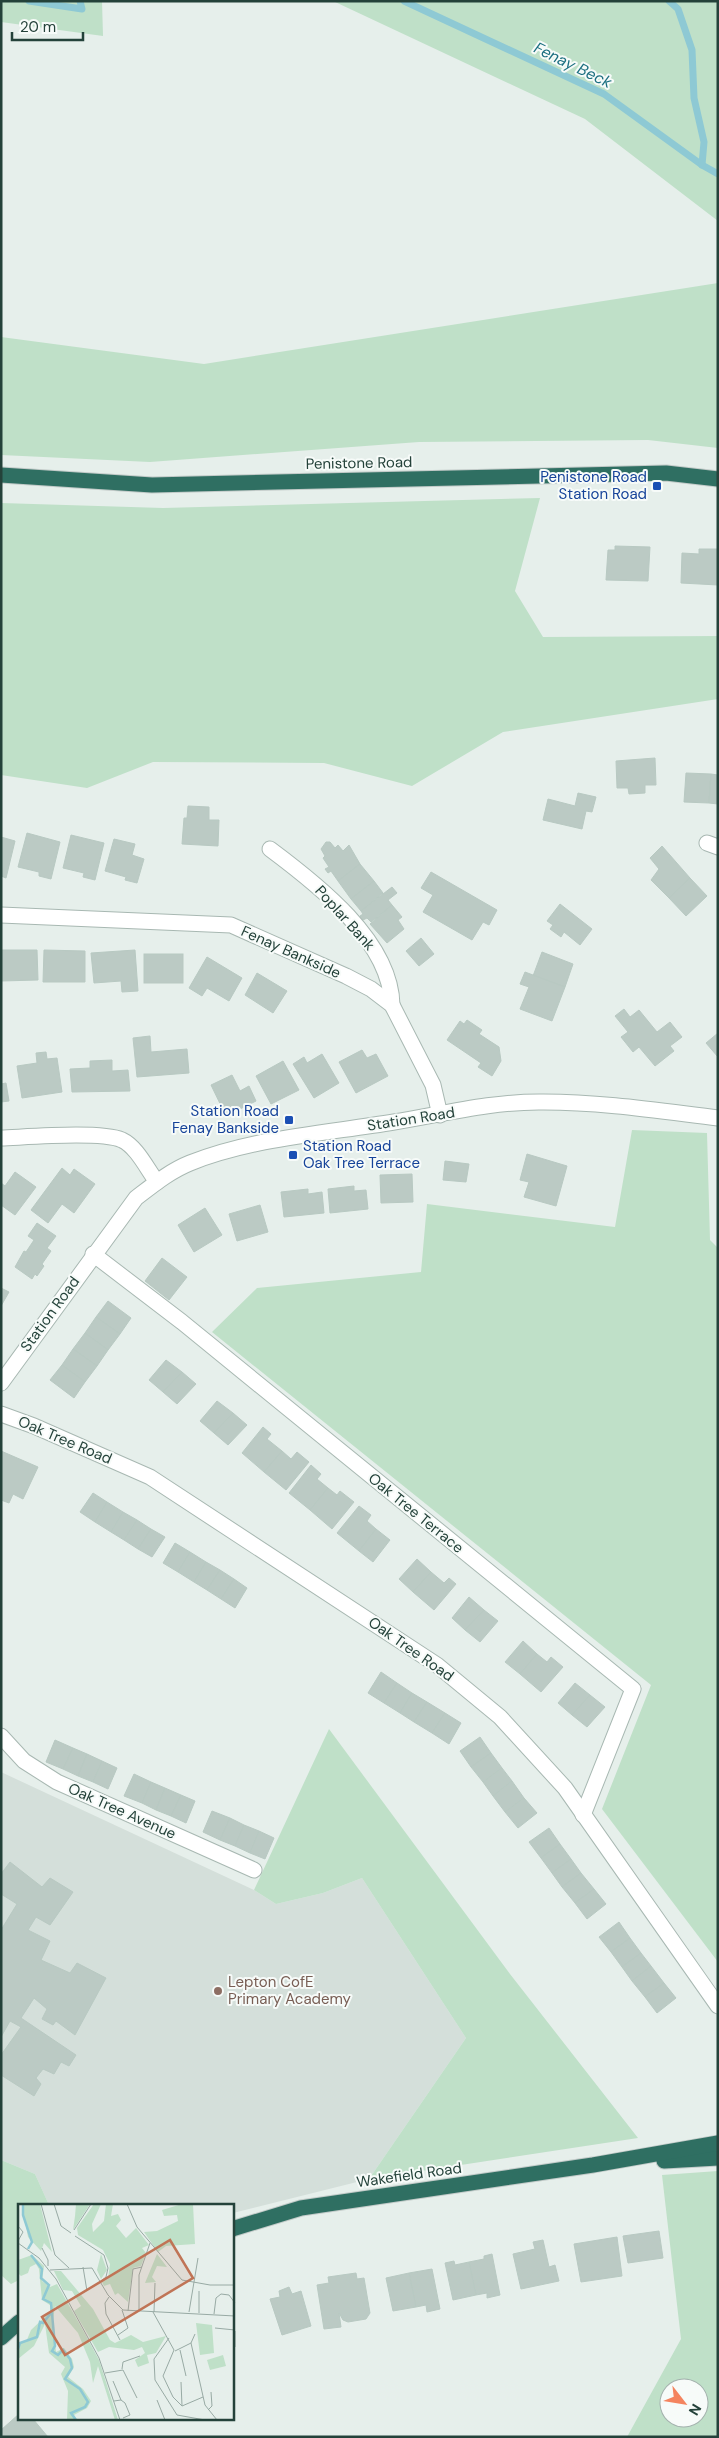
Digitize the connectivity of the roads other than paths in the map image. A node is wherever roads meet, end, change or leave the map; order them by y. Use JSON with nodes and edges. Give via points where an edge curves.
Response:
{"nodes":[{"id":1,"x":1,"y":475,"type":"edge"},
{"id":2,"x":718,"y":479,"type":"edge"},
{"id":3,"x":270,"y":849,"type":"dead end"},
{"id":4,"x":1,"y":915,"type":"edge"},
{"id":5,"x":392,"y":1005,"type":"junction"},
{"id":6,"x":440,"y":1115,"type":"junction"},
{"id":7,"x":718,"y":1118,"type":"edge"},
{"id":8,"x":1,"y":1138,"type":"edge"},
{"id":9,"x":156,"y":1182,"type":"junction"},
{"id":10,"x":93,"y":1254,"type":"junction"},
{"id":11,"x":1,"y":1383,"type":"edge"},
{"id":12,"x":1,"y":1414,"type":"edge"},
{"id":13,"x":1,"y":1736,"type":"edge"},
{"id":14,"x":583,"y":1815,"type":"junction"},
{"id":15,"x":254,"y":1870,"type":"dead end"},
{"id":16,"x":718,"y":2006,"type":"edge"},
{"id":17,"x":718,"y":2143,"type":"edge"},
{"id":18,"x":718,"y":2158,"type":"edge"},
{"id":19,"x":593,"y":2165,"type":"junction"},
{"id":20,"x":234,"y":2227,"type":"edge"},
{"id":21,"x":18,"y":2323,"type":"edge"},
{"id":22,"x":1,"y":2338,"type":"edge"}],
"edges":[{"from":1,"to":2,"type":"highway","name":"Penistone Road","via":[[152,485],[666,473]]},
{"from":3,"to":5,"type":"street","name":"Poplar Bank","via":[[310,879],[347,916],[378,954],[391,990]]},
{"from":4,"to":5,"type":"street","name":"Fenay Bankside","via":[[231,925],[346,976]]},
{"from":5,"to":6,"type":"street","name":"Fenay Bankside","via":[[433,1085]]},
{"from":6,"to":7,"type":"street","name":"Station Road","via":[[542,1102],[606,1105]]},
{"from":6,"to":9,"type":"street","name":"Station Road","via":[[222,1152],[189,1163]]},
{"from":8,"to":9,"type":"street","via":[[104,1136],[122,1141],[134,1151]]},
{"from":9,"to":10,"type":"street","name":"Station Road","via":[[136,1198]]},
{"from":10,"to":11,"type":"street","name":"Station Road"},
{"from":10,"to":14,"type":"street","name":"Oak Tree Terrace","via":[[182,1322],[633,1689]]},
{"from":12,"to":14,"type":"street","name":"Oak Tree Road","via":[[150,1477],[437,1665],[500,1717],[565,1788]]},
{"from":13,"to":15,"type":"street","name":"Oak Tree Avenue","via":[[24,1761],[57,1782]]},
{"from":14,"to":16,"type":"street","name":"Oak Tree Road"},
{"from":17,"to":19,"type":"highway","name":"Wakefield Road"},
{"from":18,"to":19,"type":"highway","name":"Wakefield Road"},
{"from":19,"to":20,"type":"highway","name":"Wakefield Road","via":[[301,2208]]},
{"from":21,"to":22,"type":"highway"}]}
